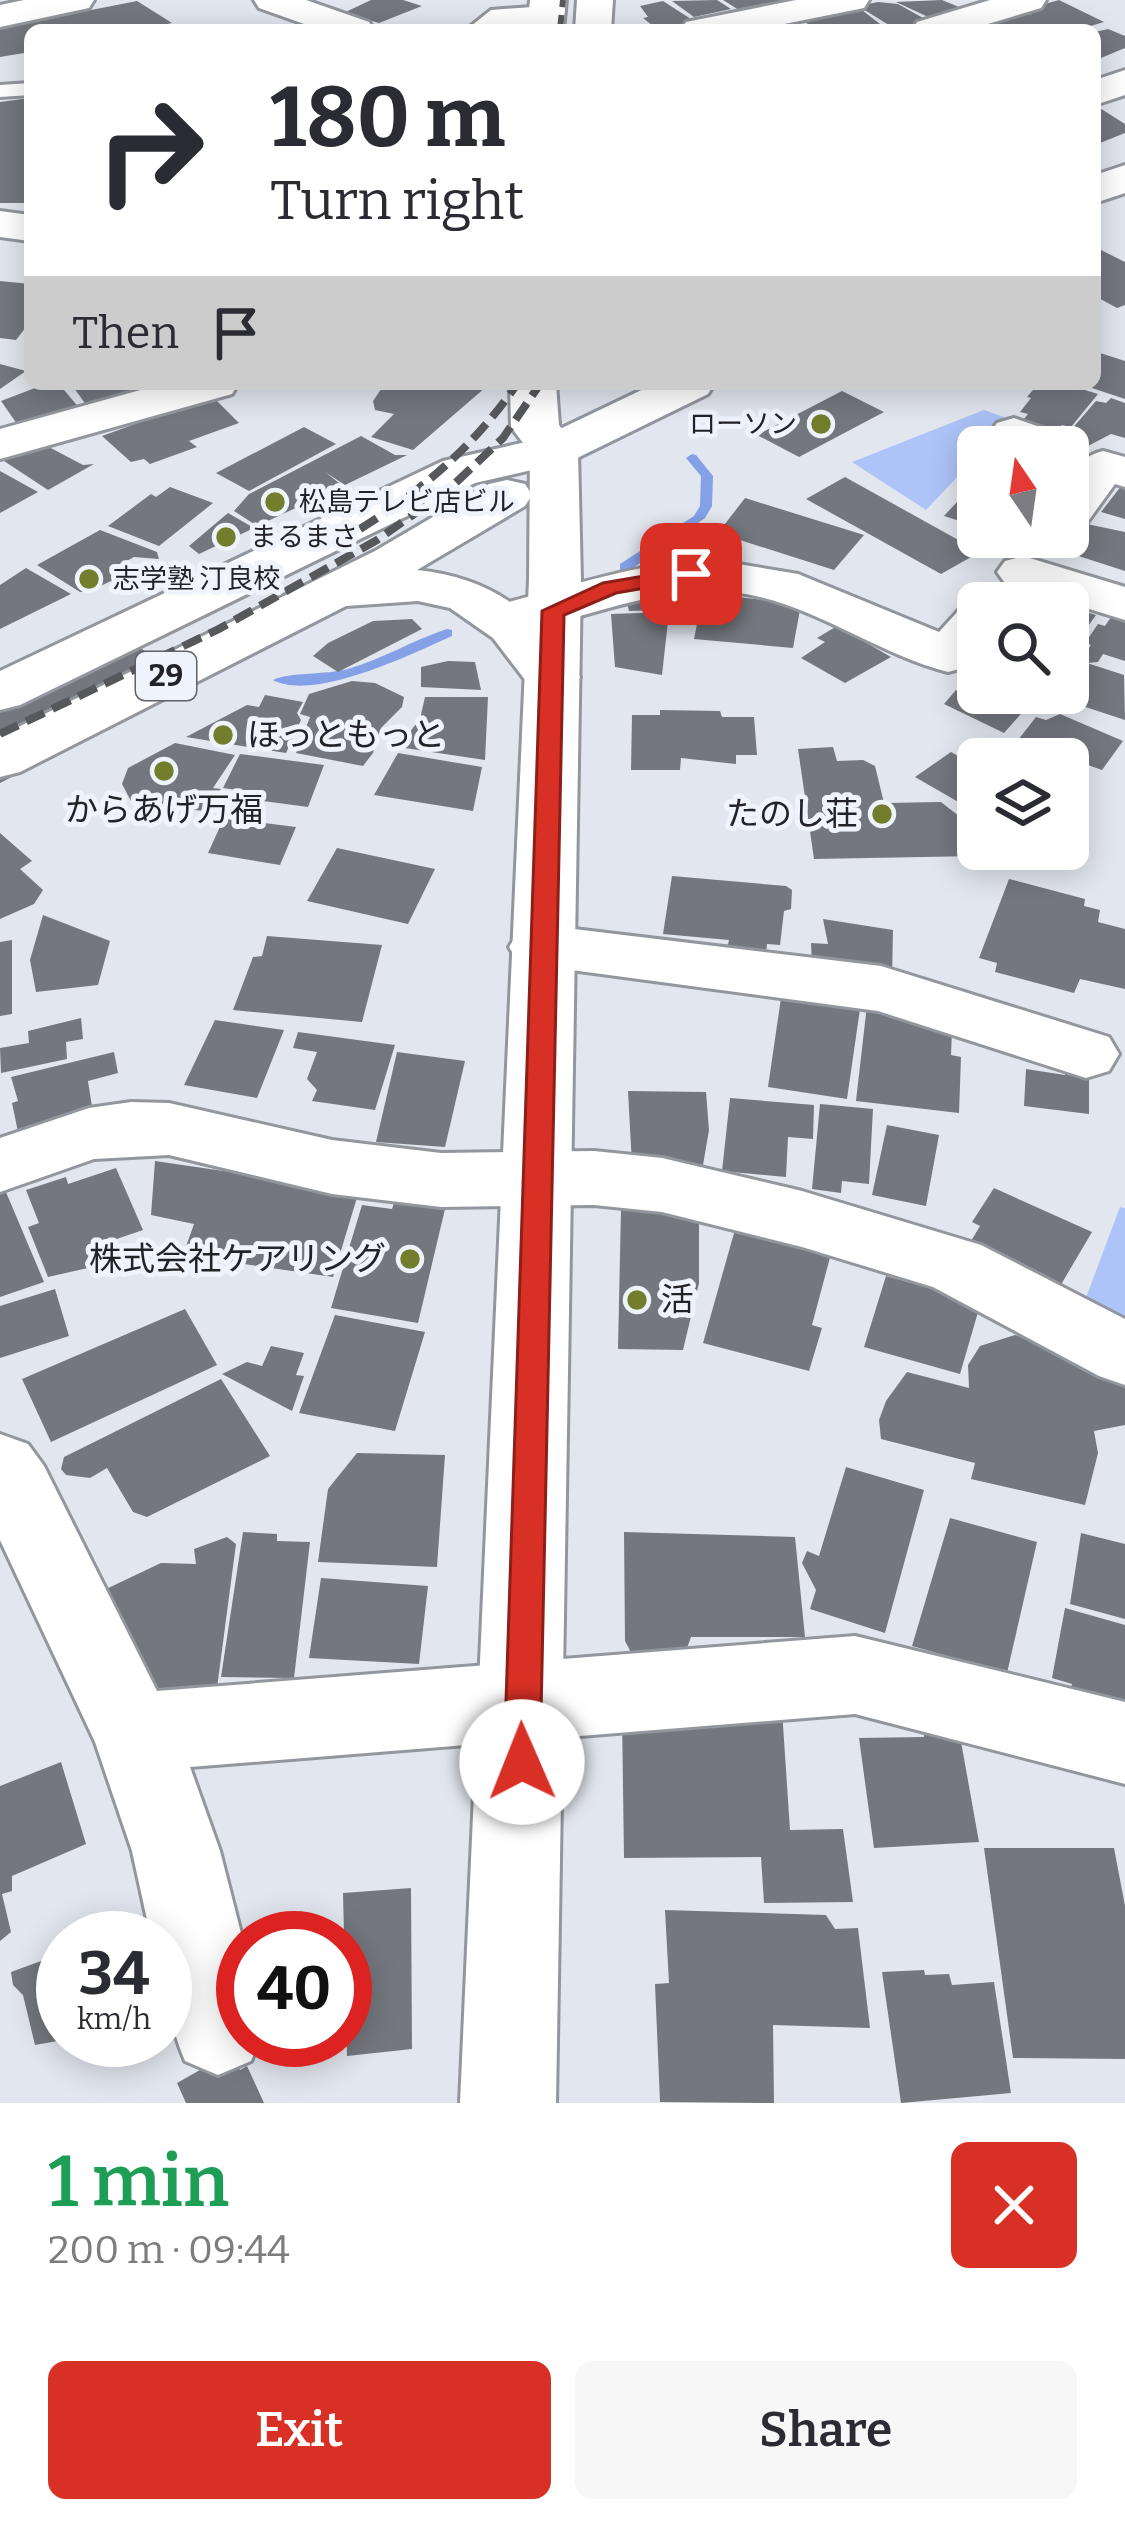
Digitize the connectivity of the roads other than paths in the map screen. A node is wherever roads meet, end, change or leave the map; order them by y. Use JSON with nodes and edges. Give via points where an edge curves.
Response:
{"nodes":[{"id":1,"x":76,"y":0,"type":"edge"},
{"id":2,"x":272,"y":0,"type":"edge"},
{"id":3,"x":851,"y":0,"type":"edge"},
{"id":4,"x":1028,"y":0,"type":"edge"},
{"id":5,"x":0,"y":16,"type":"edge"},
{"id":6,"x":546,"y":16,"type":"edge"},
{"id":7,"x":339,"y":24,"type":"edge"},
{"id":8,"x":494,"y":24,"type":"edge"},
{"id":9,"x":729,"y":24,"type":"edge"},
{"id":10,"x":950,"y":24,"type":"edge"},
{"id":11,"x":194,"y":390,"type":"edge"},
{"id":12,"x":532,"y":390,"type":"edge"},
{"id":13,"x":577,"y":390,"type":"edge"},
{"id":14,"x":679,"y":390,"type":"edge"},
{"id":15,"x":0,"y":444,"type":"edge"},
{"id":16,"x":554,"y":451,"type":"junction"},
{"id":17,"x":1022,"y":570,"type":"edge"},
{"id":18,"x":308,"y":604,"type":"junction"},
{"id":19,"x":1125,"y":604,"type":"edge"},
{"id":20,"x":531,"y":615,"type":"junction"},
{"id":21,"x":957,"y":645,"type":"edge"},
{"id":22,"x":0,"y":694,"type":"edge"},
{"id":23,"x":0,"y":759,"type":"edge"},
{"id":24,"x":541,"y":947,"type":"junction"},
{"id":25,"x":1086,"y":1054,"type":"dead end"},
{"id":26,"x":0,"y":1166,"type":"edge"},
{"id":27,"x":536,"y":1178,"type":"junction"},
{"id":28,"x":1125,"y":1354,"type":"edge"},
{"id":29,"x":13,"y":1520,"type":"edge"},
{"id":30,"x":521,"y":1702,"type":"junction"},
{"id":31,"x":135,"y":1735,"type":"junction"},
{"id":32,"x":1125,"y":1743,"type":"edge"},
{"id":33,"x":216,"y":2020,"type":"edge"},
{"id":34,"x":508,"y":2103,"type":"edge"}],
"edges":[{"from":1,"to":5,"type":"street"},
{"from":2,"to":7,"type":"street"},
{"from":3,"to":9,"type":"street"},
{"from":4,"to":10,"type":"street"},
{"from":6,"to":8,"type":"street"},
{"from":11,"to":15,"type":"street"},
{"from":12,"to":16,"type":"street","via":[[535,427]]},
{"from":13,"to":16,"type":"street","via":[[574,427]]},
{"from":14,"to":16,"type":"street","number":"29"},
{"from":16,"to":18,"type":"street","number":"29","via":[[502,500]]},
{"from":16,"to":20,"type":"street"},
{"from":16,"to":22,"type":"street","number":"29","via":[[460,471]]},
{"from":17,"to":19,"type":"street"},
{"from":18,"to":20,"type":"street","via":[[376,587],[427,586]]},
{"from":18,"to":23,"type":"street","number":"29"},
{"from":20,"to":21,"type":"street","via":[[611,587],[712,575],[804,589],[948,655]]},
{"from":20,"to":24,"type":"street","via":[[552,677]]},
{"from":24,"to":25,"type":"street","via":[[881,989]]},
{"from":24,"to":27,"type":"street"},
{"from":26,"to":27,"type":"street","via":[[131,1128],[169,1129],[332,1167],[441,1180]]},
{"from":27,"to":28,"type":"street","via":[[715,1196],[956,1265]]},
{"from":27,"to":30,"type":"street"},
{"from":29,"to":31,"type":"street"},
{"from":30,"to":31,"type":"street"},
{"from":30,"to":32,"type":"street","via":[[855,1675]]},
{"from":30,"to":34,"type":"street"},
{"from":31,"to":33,"type":"street","via":[[176,1851]]}]}
